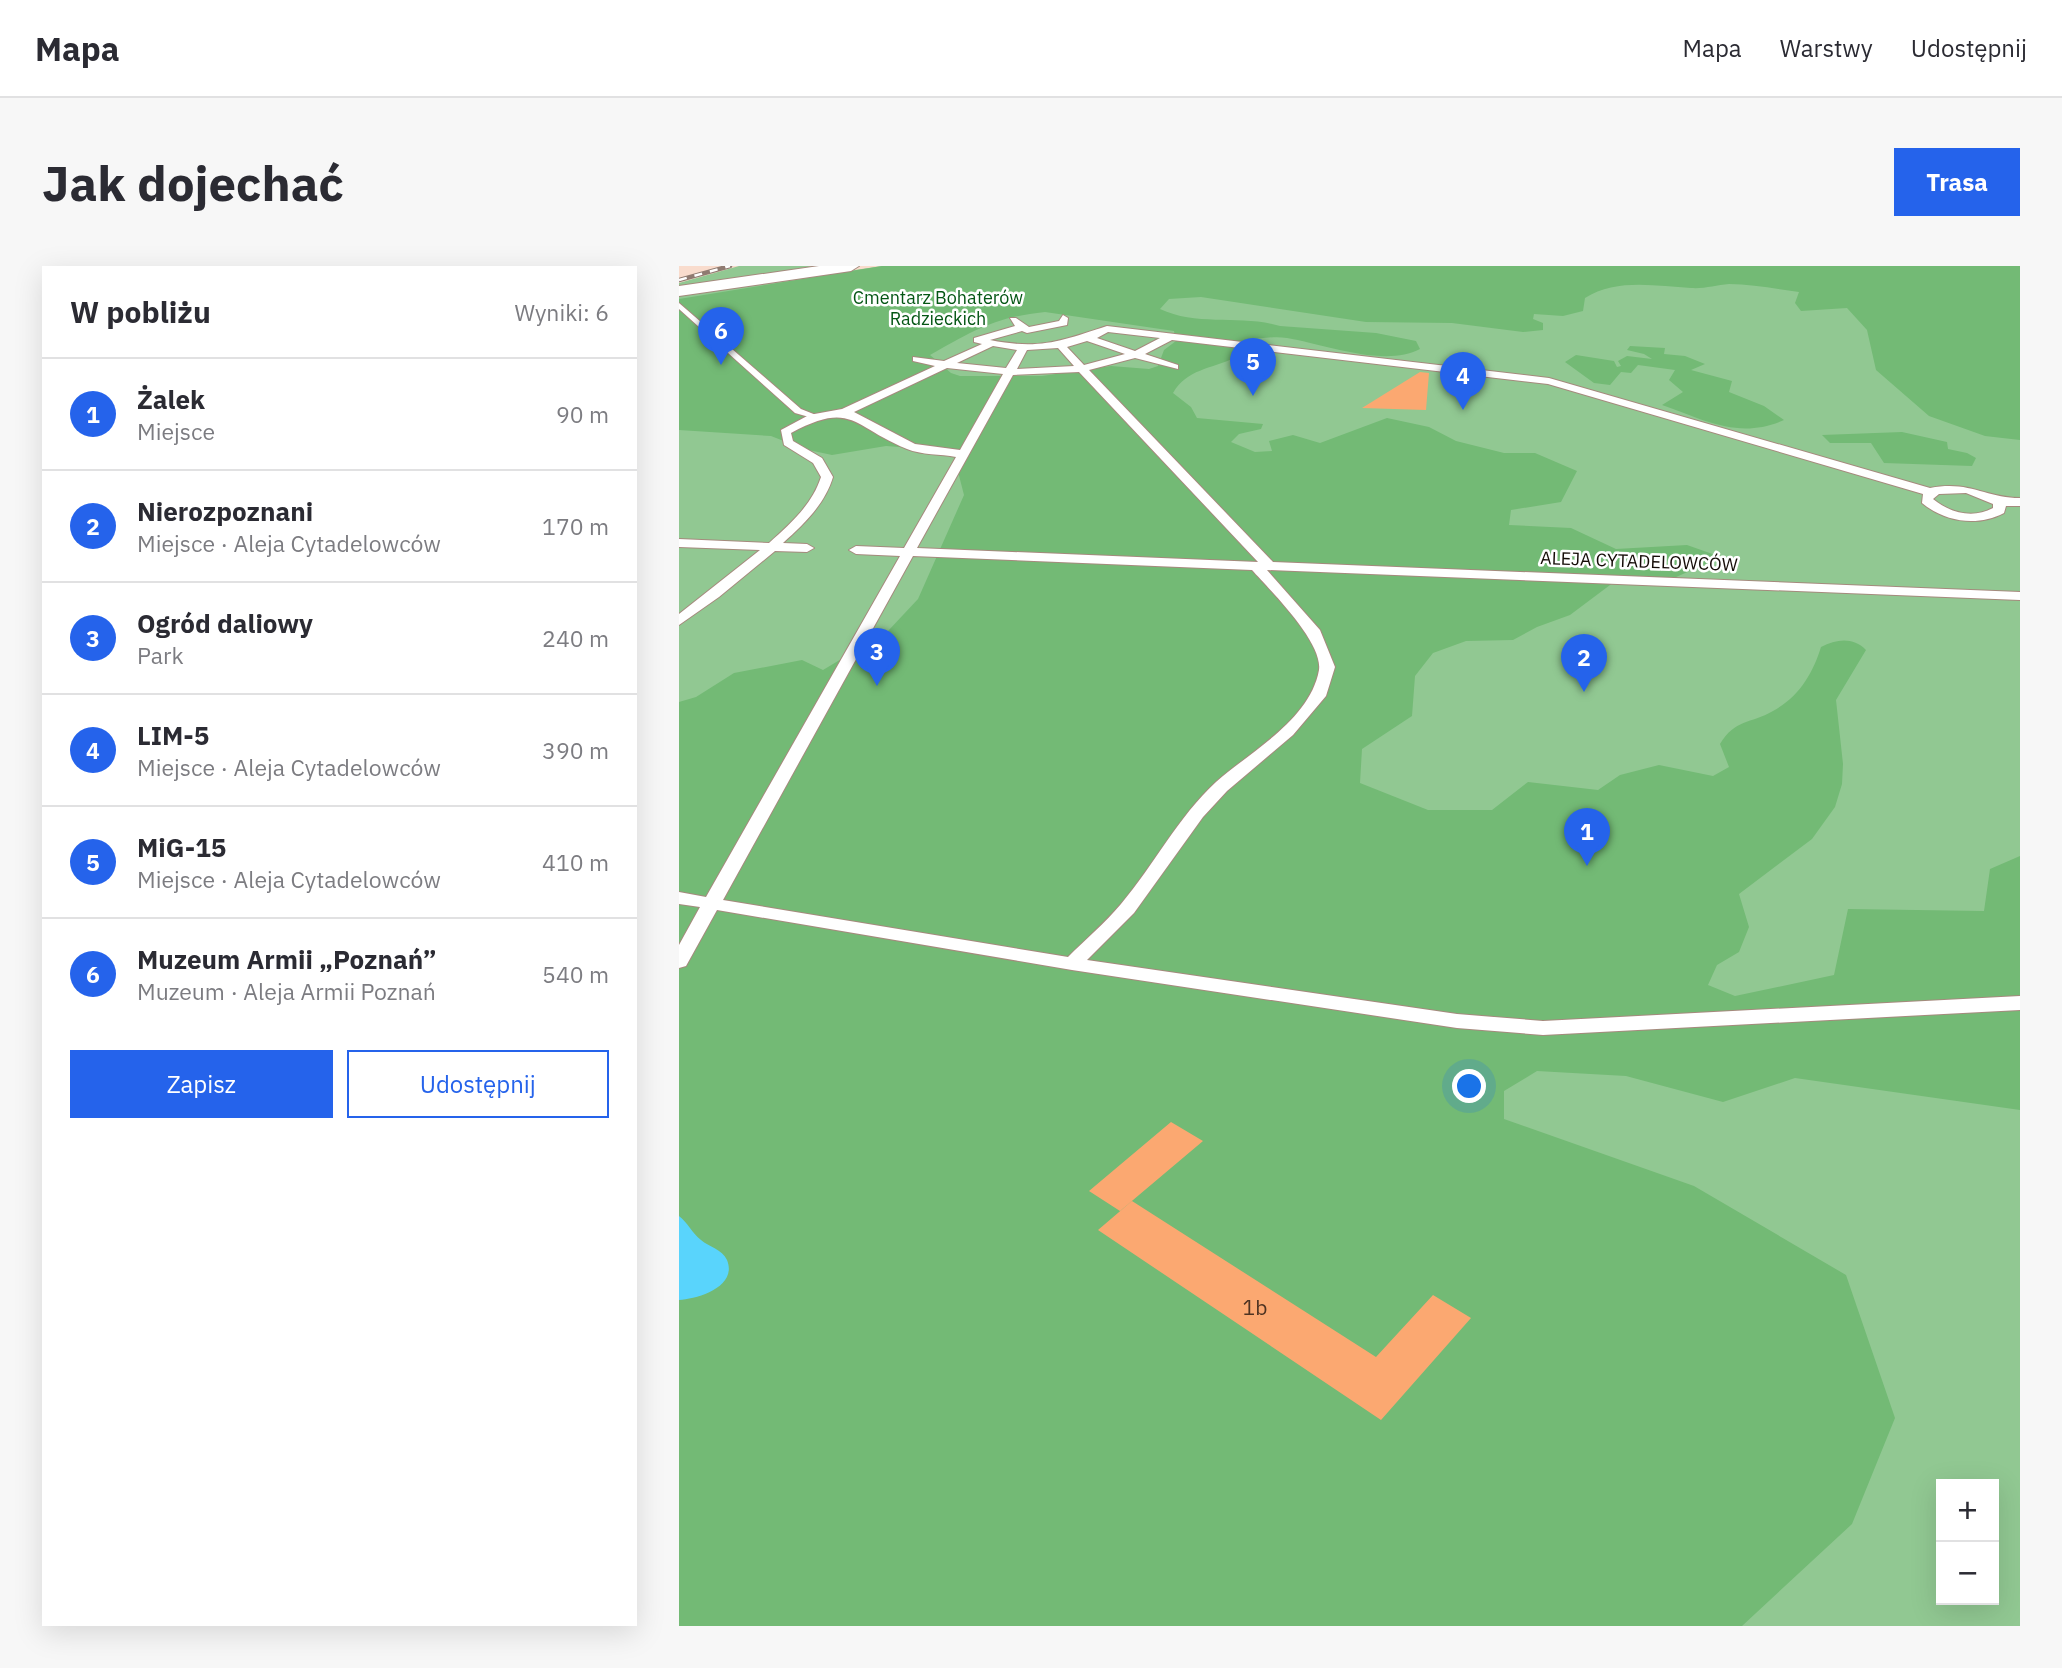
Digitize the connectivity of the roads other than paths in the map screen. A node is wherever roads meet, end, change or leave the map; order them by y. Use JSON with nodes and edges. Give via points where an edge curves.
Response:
{"nodes":[{"id":1,"x":851,"y":266,"type":"edge"},
{"id":2,"x":679,"y":291,"type":"edge"},
{"id":3,"x":679,"y":305,"type":"edge"},
{"id":4,"x":1029,"y":327,"type":"junction"},
{"id":5,"x":1099,"y":334,"type":"junction"},
{"id":6,"x":1171,"y":336,"type":"junction"},
{"id":7,"x":1087,"y":338,"type":"junction"},
{"id":8,"x":1075,"y":341,"type":"junction"},
{"id":9,"x":990,"y":344,"type":"junction"},
{"id":10,"x":1059,"y":344,"type":"junction"},
{"id":11,"x":1007,"y":346,"type":"junction"},
{"id":12,"x":1024,"y":346,"type":"junction"},
{"id":13,"x":1040,"y":346,"type":"junction"},
{"id":14,"x":1136,"y":354,"type":"junction"},
{"id":15,"x":917,"y":359,"type":"dead end"},
{"id":16,"x":944,"y":366,"type":"junction"},
{"id":17,"x":1081,"y":367,"type":"junction"},
{"id":18,"x":1174,"y":367,"type":"dead end"},
{"id":19,"x":1009,"y":372,"type":"junction"},
{"id":20,"x":845,"y":412,"type":"junction"},
{"id":21,"x":813,"y":417,"type":"junction"},
{"id":22,"x":963,"y":454,"type":"junction"},
{"id":23,"x":1930,"y":492,"type":"junction"},
{"id":24,"x":1999,"y":502,"type":"junction"},
{"id":25,"x":2020,"y":502,"type":"edge"},
{"id":26,"x":679,"y":543,"type":"edge"},
{"id":27,"x":772,"y":546,"type":"junction"},
{"id":28,"x":807,"y":548,"type":"dead end"},
{"id":29,"x":856,"y":550,"type":"dead end"},
{"id":30,"x":908,"y":552,"type":"junction"},
{"id":31,"x":1263,"y":567,"type":"junction"},
{"id":32,"x":2020,"y":596,"type":"edge"},
{"id":33,"x":679,"y":621,"type":"edge"},
{"id":34,"x":679,"y":898,"type":"edge"},
{"id":35,"x":712,"y":904,"type":"junction"},
{"id":36,"x":679,"y":962,"type":"edge"},
{"id":37,"x":1072,"y":964,"type":"junction"},
{"id":38,"x":2020,"y":1003,"type":"edge"}],
"edges":[{"from":1,"to":2,"type":"street"},
{"from":3,"to":21,"type":"lane","via":[[798,411]]},
{"from":4,"to":5,"type":"street","via":[[1061,322]]},
{"from":4,"to":8,"type":"street"},
{"from":4,"to":9,"type":"street","via":[[978,340]]},
{"from":4,"to":11,"type":"street"},
{"from":4,"to":13,"type":"street"},
{"from":5,"to":6,"type":"street","via":[[1107,329]]},
{"from":5,"to":7,"type":"street"},
{"from":6,"to":14,"type":"street"},
{"from":6,"to":23,"type":"street","via":[[1549,381]]},
{"from":7,"to":8,"type":"street"},
{"from":7,"to":14,"type":"street"},
{"from":8,"to":10,"type":"street"},
{"from":9,"to":11,"type":"street"},
{"from":9,"to":16,"type":"street"},
{"from":10,"to":13,"type":"street"},
{"from":10,"to":17,"type":"street"},
{"from":11,"to":12,"type":"street"},
{"from":12,"to":13,"type":"street"},
{"from":12,"to":19,"type":"street"},
{"from":14,"to":17,"type":"street"},
{"from":14,"to":18,"type":"street"},
{"from":15,"to":16,"type":"street"},
{"from":16,"to":19,"type":"street"},
{"from":16,"to":20,"type":"street"},
{"from":17,"to":19,"type":"street"},
{"from":17,"to":31,"type":"street"},
{"from":19,"to":22,"type":"street"},
{"from":20,"to":21,"type":"street"},
{"from":20,"to":22,"type":"street","via":[[912,447]]},
{"from":21,"to":27,"type":"street","via":[[785,432],[788,443],[819,462],[827,474],[826,485],[818,500]]},
{"from":22,"to":30,"type":"street"},
{"from":23,"to":24,"type":"street","via":[[1966,489]]},
{"from":23,"to":24,"type":"street","via":[[1926,500],[1953,515],[1991,515],[2000,510]]},
{"from":24,"to":25,"type":"street"},
{"from":26,"to":27,"type":"street"},
{"from":27,"to":28,"type":"street"},
{"from":27,"to":33,"type":"street"},
{"from":29,"to":30,"type":"street","name":"ALEJA CYTADELOWCÓW"},
{"from":30,"to":31,"type":"street","name":"ALEJA CYTADELOWCÓW"},
{"from":30,"to":35,"type":"street"},
{"from":31,"to":32,"type":"street","name":"ALEJA CYTADELOWCÓW"},
{"from":31,"to":37,"type":"street","via":[[1313,629],[1327,667],[1321,688],[1287,732],[1197,813],[1127,909]]},
{"from":34,"to":35,"type":"street"},
{"from":35,"to":36,"type":"street"},
{"from":35,"to":37,"type":"street"},
{"from":37,"to":38,"type":"street","via":[[1444,1019],[1543,1028]]}]}
